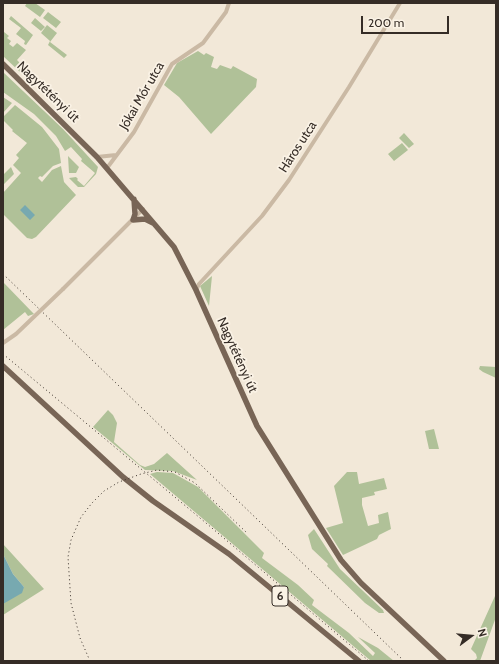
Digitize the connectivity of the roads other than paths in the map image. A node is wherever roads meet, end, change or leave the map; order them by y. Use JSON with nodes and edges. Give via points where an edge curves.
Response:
{"nodes":[{"id":1,"x":229,"y":3,"type":"edge"},
{"id":2,"x":400,"y":3,"type":"edge"},
{"id":3,"x":3,"y":64,"type":"edge"},
{"id":4,"x":116,"y":155,"type":"junction"},
{"id":5,"x":97,"y":157,"type":"junction"},
{"id":6,"x":107,"y":168,"type":"junction"},
{"id":7,"x":134,"y":198,"type":"junction"},
{"id":8,"x":143,"y":209,"type":"junction"},
{"id":9,"x":133,"y":220,"type":"junction"},
{"id":10,"x":155,"y":223,"type":"junction"},
{"id":11,"x":196,"y":290,"type":"junction"},
{"id":12,"x":3,"y":343,"type":"edge"},
{"id":13,"x":3,"y":366,"type":"edge"},
{"id":14,"x":359,"y":661,"type":"edge"},
{"id":15,"x":444,"y":661,"type":"edge"}],
"edges":[{"from":1,"to":4,"type":"street","name":"Jókai Mór utca","via":[[226,12],[203,42],[172,64],[138,125]]},
{"from":2,"to":11,"type":"street","name":"Háros utca","via":[[289,180],[259,220]]},
{"from":3,"to":5,"type":"main road","name":"Nagytétényi út"},
{"from":4,"to":5,"type":"street"},
{"from":4,"to":6,"type":"street","name":"Jókai Mór utca"},
{"from":5,"to":6,"type":"main road","name":"Nagytétényi út"},
{"from":6,"to":7,"type":"main road","name":"Nagytétényi út"},
{"from":7,"to":8,"type":"main road","name":"Nagytétényi út"},
{"from":7,"to":9,"type":"main road"},
{"from":8,"to":9,"type":"street"},
{"from":8,"to":10,"type":"main road","name":"Nagytétényi út"},
{"from":9,"to":10,"type":"main road","via":[[144,219]]},
{"from":9,"to":12,"type":"street","bridge":true,"via":[[16,334]]},
{"from":10,"to":11,"type":"main road","name":"Nagytétényi út","via":[[180,255]]},
{"from":11,"to":15,"type":"main road","name":"Nagytétényi út","via":[[257,426],[340,560]]},
{"from":13,"to":14,"type":"main road","number":"6","via":[[123,477],[229,554]]}]}
